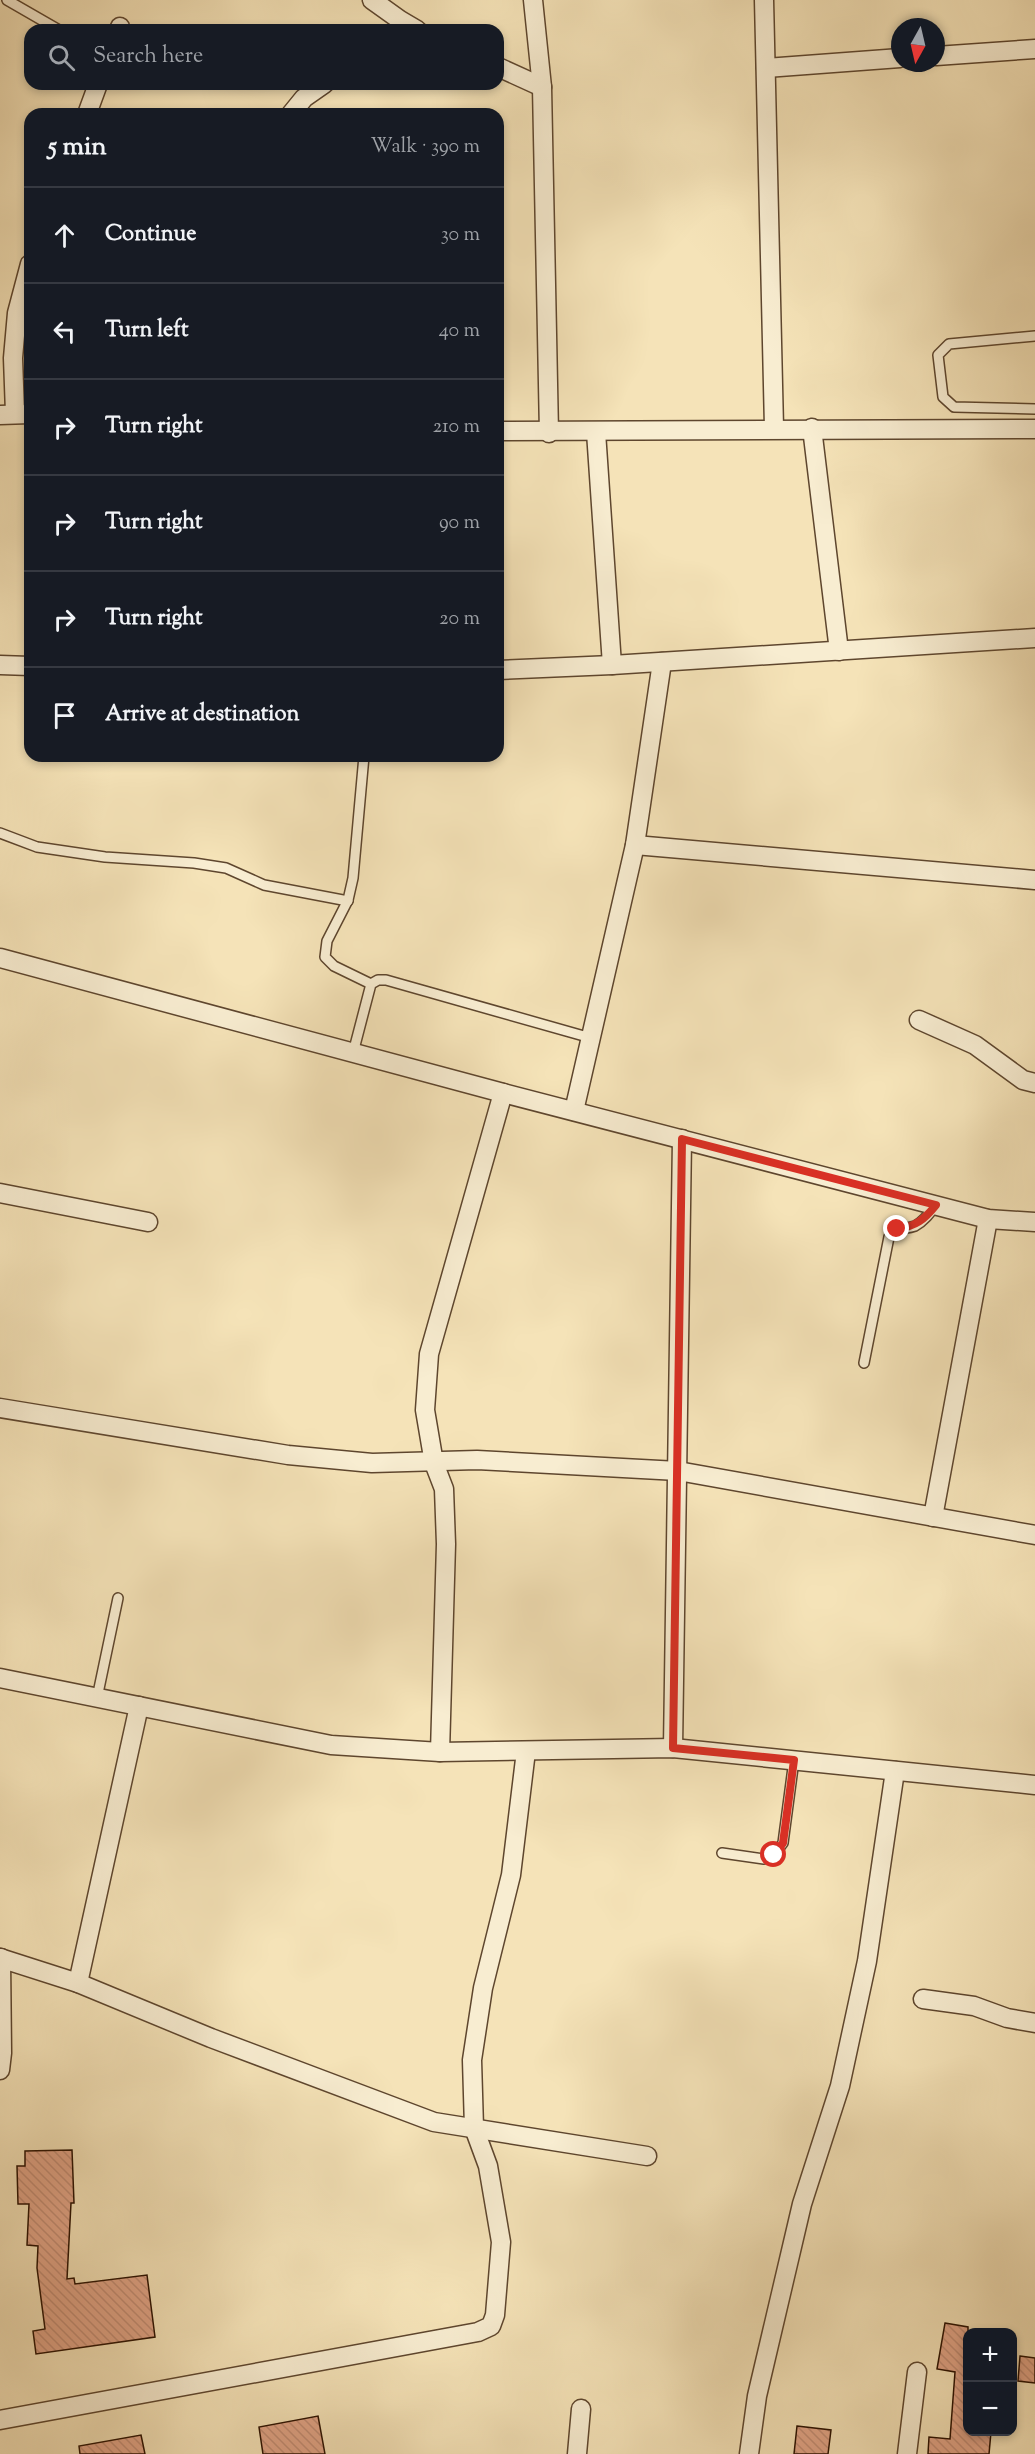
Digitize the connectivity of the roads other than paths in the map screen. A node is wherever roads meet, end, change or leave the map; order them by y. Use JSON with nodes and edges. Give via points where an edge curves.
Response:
{"nodes":[{"id":1,"x":7,"y":0,"type":"edge"},
{"id":2,"x":372,"y":0,"type":"edge"},
{"id":3,"x":533,"y":0,"type":"edge"},
{"id":4,"x":764,"y":0,"type":"edge"},
{"id":5,"x":49,"y":24,"type":"edge"},
{"id":6,"x":393,"y":24,"type":"edge"},
{"id":7,"x":1035,"y":49,"type":"edge"},
{"id":8,"x":945,"y":55,"type":"edge"},
{"id":9,"x":891,"y":59,"type":"edge"},
{"id":10,"x":766,"y":68,"type":"junction"},
{"id":11,"x":504,"y":71,"type":"edge"},
{"id":12,"x":542,"y":87,"type":"junction"},
{"id":13,"x":96,"y":90,"type":"edge"},
{"id":14,"x":315,"y":90,"type":"edge"},
{"id":15,"x":89,"y":108,"type":"edge"},
{"id":16,"x":296,"y":108,"type":"edge"},
{"id":17,"x":24,"y":287,"type":"edge"},
{"id":18,"x":1035,"y":336,"type":"edge"},
{"id":19,"x":1035,"y":409,"type":"edge"},
{"id":20,"x":15,"y":414,"type":"edge"},
{"id":21,"x":774,"y":428,"type":"junction"},
{"id":22,"x":812,"y":428,"type":"junction"},
{"id":23,"x":1035,"y":429,"type":"edge"},
{"id":24,"x":504,"y":431,"type":"edge"},
{"id":25,"x":596,"y":432,"type":"junction"},
{"id":26,"x":549,"y":433,"type":"junction"},
{"id":27,"x":1035,"y":638,"type":"edge"},
{"id":28,"x":839,"y":651,"type":"junction"},
{"id":29,"x":662,"y":662,"type":"junction"},
{"id":30,"x":0,"y":665,"type":"edge"},
{"id":31,"x":612,"y":665,"type":"junction"},
{"id":32,"x":24,"y":666,"type":"edge"},
{"id":33,"x":504,"y":670,"type":"edge"},
{"id":34,"x":363,"y":762,"type":"edge"},
{"id":35,"x":0,"y":833,"type":"edge"},
{"id":36,"x":635,"y":845,"type":"junction"},
{"id":37,"x":1035,"y":880,"type":"edge"},
{"id":38,"x":348,"y":901,"type":"junction"},
{"id":39,"x":0,"y":958,"type":"edge"},
{"id":40,"x":371,"y":984,"type":"junction"},
{"id":41,"x":920,"y":1020,"type":"dead end"},
{"id":42,"x":591,"y":1038,"type":"junction"},
{"id":43,"x":353,"y":1053,"type":"junction"},
{"id":44,"x":1035,"y":1083,"type":"edge"},
{"id":45,"x":503,"y":1093,"type":"junction"},
{"id":46,"x":574,"y":1111,"type":"junction"},
{"id":47,"x":682,"y":1139,"type":"junction"},
{"id":48,"x":0,"y":1193,"type":"edge"},
{"id":49,"x":936,"y":1205,"type":"junction"},
{"id":50,"x":988,"y":1219,"type":"junction"},
{"id":51,"x":148,"y":1222,"type":"dead end"},
{"id":52,"x":1035,"y":1222,"type":"edge"},
{"id":53,"x":864,"y":1363,"type":"dead end"},
{"id":54,"x":0,"y":1408,"type":"edge"},
{"id":55,"x":434,"y":1463,"type":"junction"},
{"id":56,"x":678,"y":1471,"type":"junction"},
{"id":57,"x":933,"y":1517,"type":"junction"},
{"id":58,"x":1035,"y":1535,"type":"edge"},
{"id":59,"x":118,"y":1598,"type":"dead end"},
{"id":60,"x":0,"y":1678,"type":"edge"},
{"id":61,"x":97,"y":1698,"type":"junction"},
{"id":62,"x":139,"y":1706,"type":"junction"},
{"id":63,"x":673,"y":1748,"type":"junction"},
{"id":64,"x":526,"y":1751,"type":"junction"},
{"id":65,"x":440,"y":1752,"type":"junction"},
{"id":66,"x":794,"y":1760,"type":"junction"},
{"id":67,"x":895,"y":1771,"type":"junction"},
{"id":68,"x":1035,"y":1785,"type":"edge"},
{"id":69,"x":722,"y":1853,"type":"dead end"},
{"id":70,"x":0,"y":1958,"type":"edge"},
{"id":71,"x":78,"y":1983,"type":"junction"},
{"id":72,"x":923,"y":1999,"type":"dead end"},
{"id":73,"x":1035,"y":2023,"type":"edge"},
{"id":74,"x":0,"y":2070,"type":"edge"},
{"id":75,"x":474,"y":2128,"type":"junction"},
{"id":76,"x":647,"y":2156,"type":"dead end"},
{"id":77,"x":917,"y":2372,"type":"dead end"},
{"id":78,"x":581,"y":2409,"type":"dead end"},
{"id":79,"x":0,"y":2420,"type":"edge"},
{"id":80,"x":577,"y":2454,"type":"edge"},
{"id":81,"x":749,"y":2454,"type":"edge"},
{"id":82,"x":907,"y":2454,"type":"edge"}],
"edges":[{"from":1,"to":5,"type":"lane"},
{"from":2,"to":6,"type":"street"},
{"from":3,"to":12,"type":"street"},
{"from":4,"to":10,"type":"street"},
{"from":7,"to":8,"type":"street"},
{"from":9,"to":10,"type":"street"},
{"from":10,"to":21,"type":"street"},
{"from":11,"to":12,"type":"street"},
{"from":12,"to":26,"type":"street"},
{"from":13,"to":15,"type":"street"},
{"from":14,"to":16,"type":"street"},
{"from":17,"to":20,"type":"street","via":[[13,358]]},
{"from":18,"to":19,"type":"lane","via":[[949,344],[938,355],[943,397],[954,407]]},
{"from":21,"to":22,"type":"street"},
{"from":21,"to":25,"type":"street"},
{"from":22,"to":23,"type":"street"},
{"from":22,"to":28,"type":"street"},
{"from":24,"to":26,"type":"street"},
{"from":25,"to":26,"type":"street"},
{"from":25,"to":31,"type":"street"},
{"from":27,"to":28,"type":"street"},
{"from":28,"to":29,"type":"street"},
{"from":29,"to":31,"type":"street"},
{"from":29,"to":36,"type":"street"},
{"from":30,"to":32,"type":"street"},
{"from":31,"to":33,"type":"street"},
{"from":34,"to":38,"type":"lane"},
{"from":35,"to":38,"type":"lane","via":[[37,848],[226,868],[264,885]]},
{"from":36,"to":37,"type":"street"},
{"from":36,"to":42,"type":"street"},
{"from":38,"to":40,"type":"lane","via":[[327,941],[325,957],[334,966]]},
{"from":39,"to":43,"type":"street"},
{"from":40,"to":42,"type":"lane","via":[[386,980]]},
{"from":40,"to":43,"type":"lane"},
{"from":41,"to":44,"type":"street","via":[[975,1044],[1023,1080]]},
{"from":42,"to":46,"type":"street"},
{"from":43,"to":45,"type":"street"},
{"from":45,"to":46,"type":"street"},
{"from":45,"to":55,"type":"street","via":[[429,1354],[425,1410]]},
{"from":46,"to":47,"type":"street"},
{"from":47,"to":49,"type":"street"},
{"from":47,"to":56,"type":"street"},
{"from":48,"to":51,"type":"street"},
{"from":49,"to":50,"type":"street"},
{"from":49,"to":53,"type":"lane","via":[[925,1219],[897,1229],[889,1237]]},
{"from":50,"to":52,"type":"street"},
{"from":50,"to":57,"type":"street"},
{"from":54,"to":55,"type":"street","via":[[288,1455],[372,1463]]},
{"from":55,"to":56,"type":"street","via":[[477,1460]]},
{"from":55,"to":65,"type":"street","via":[[444,1488],[446,1544]]},
{"from":56,"to":57,"type":"street"},
{"from":56,"to":63,"type":"street"},
{"from":57,"to":58,"type":"street"},
{"from":59,"to":61,"type":"lane"},
{"from":60,"to":61,"type":"street"},
{"from":61,"to":62,"type":"street"},
{"from":62,"to":65,"type":"street","via":[[332,1745]]},
{"from":62,"to":71,"type":"street"},
{"from":63,"to":64,"type":"street"},
{"from":63,"to":66,"type":"street"},
{"from":64,"to":65,"type":"street"},
{"from":64,"to":75,"type":"street","via":[[510,1875],[483,1988],[472,2060]]},
{"from":66,"to":67,"type":"street"},
{"from":66,"to":69,"type":"lane","via":[[783,1843],[774,1855],[764,1859]]},
{"from":67,"to":68,"type":"street"},
{"from":67,"to":81,"type":"street","via":[[865,1972],[840,2086],[802,2204],[757,2396]]},
{"from":70,"to":71,"type":"street"},
{"from":70,"to":74,"type":"street"},
{"from":71,"to":75,"type":"street","via":[[434,2122]]},
{"from":72,"to":73,"type":"street","via":[[974,2006]]},
{"from":75,"to":76,"type":"street"},
{"from":75,"to":79,"type":"street","via":[[488,2166],[501,2242],[491,2326],[466,2335]]},
{"from":77,"to":82,"type":"street"},
{"from":78,"to":80,"type":"street"}]}
